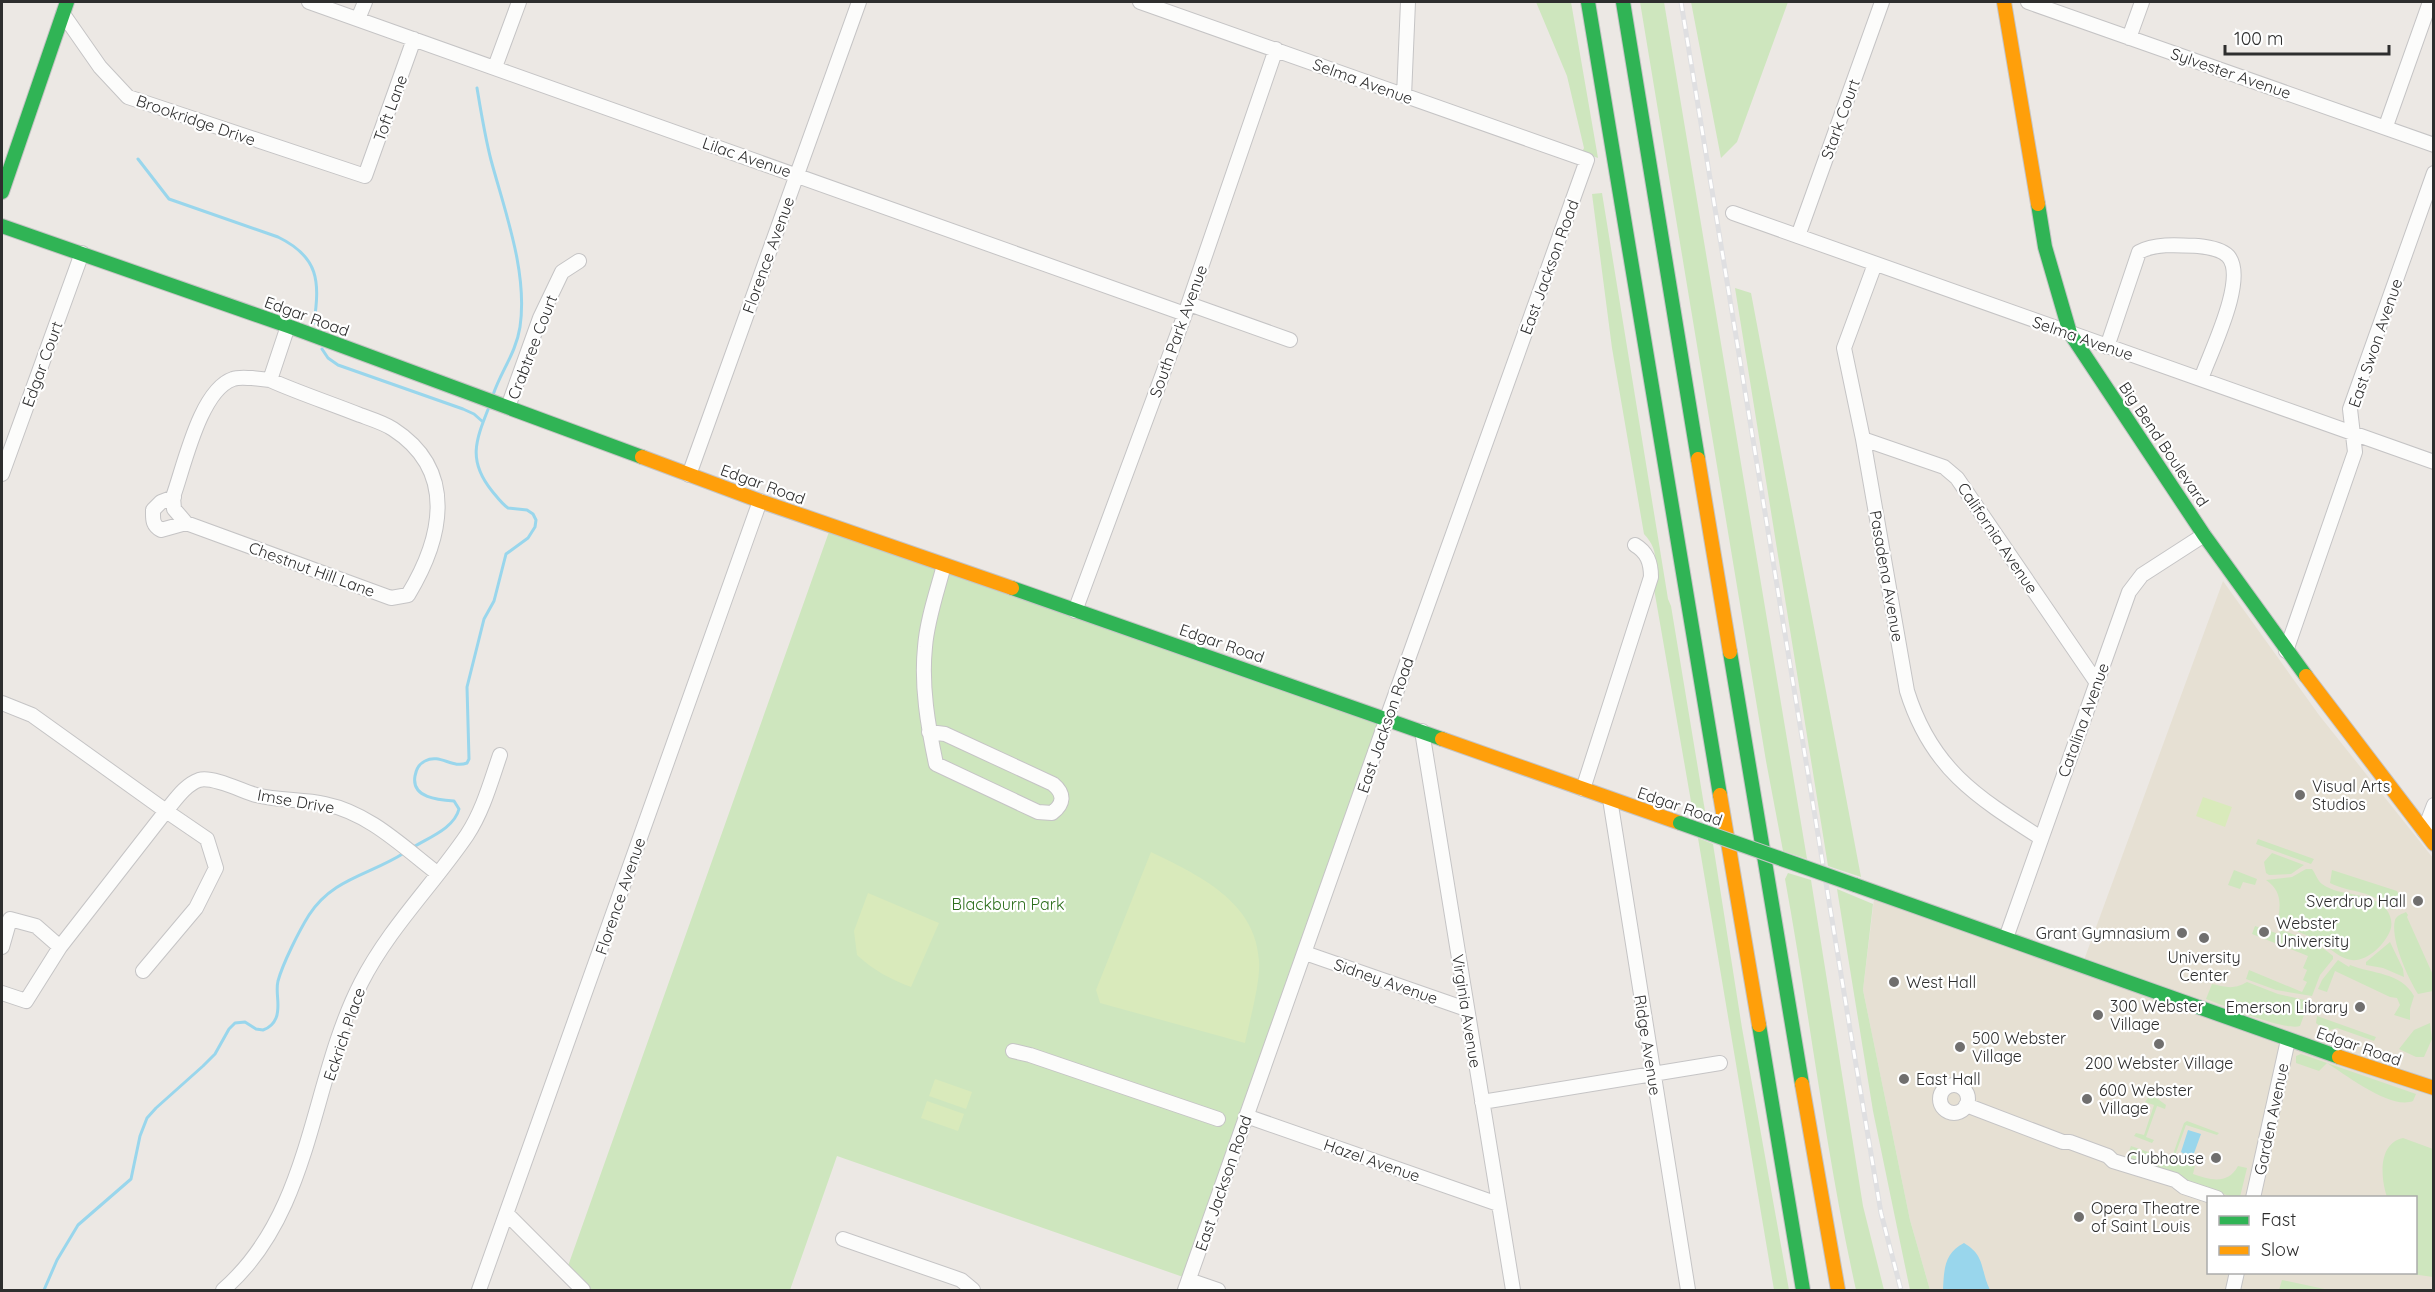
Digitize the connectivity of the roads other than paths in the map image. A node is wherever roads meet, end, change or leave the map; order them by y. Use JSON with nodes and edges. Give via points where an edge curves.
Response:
{"nodes":[{"id":1,"x":309,"y":2,"type":"edge"},
{"id":2,"x":364,"y":2,"type":"edge"},
{"id":3,"x":519,"y":2,"type":"edge"},
{"id":4,"x":859,"y":2,"type":"edge"},
{"id":5,"x":1140,"y":2,"type":"edge"},
{"id":6,"x":1408,"y":2,"type":"edge"},
{"id":7,"x":1588,"y":2,"type":"edge"},
{"id":8,"x":1623,"y":2,"type":"edge"},
{"id":9,"x":1882,"y":2,"type":"edge"},
{"id":10,"x":2004,"y":2,"type":"edge"},
{"id":11,"x":2028,"y":2,"type":"edge"},
{"id":12,"x":2142,"y":2,"type":"edge"},
{"id":13,"x":2430,"y":2,"type":"edge"},
{"id":14,"x":65,"y":8,"type":"edge"},
{"id":15,"x":358,"y":19,"type":"junction"},
{"id":16,"x":2129,"y":38,"type":"junction"},
{"id":17,"x":414,"y":39,"type":"junction"},
{"id":18,"x":1276,"y":50,"type":"junction"},
{"id":19,"x":495,"y":68,"type":"junction"},
{"id":20,"x":1404,"y":96,"type":"junction"},
{"id":21,"x":2386,"y":126,"type":"junction"},
{"id":22,"x":2433,"y":145,"type":"edge"},
{"id":23,"x":1587,"y":160,"type":"joint"},
{"id":24,"x":2433,"y":173,"type":"edge"},
{"id":25,"x":797,"y":174,"type":"junction"},
{"id":26,"x":365,"y":176,"type":"joint"},
{"id":27,"x":2,"y":192,"type":"edge"},
{"id":28,"x":1733,"y":213,"type":"dead end"},
{"id":29,"x":2,"y":225,"type":"edge"},
{"id":30,"x":1798,"y":236,"type":"junction"},
{"id":31,"x":82,"y":253,"type":"junction"},
{"id":32,"x":579,"y":261,"type":"dead end"},
{"id":33,"x":1875,"y":264,"type":"junction"},
{"id":34,"x":1187,"y":309,"type":"junction"},
{"id":35,"x":288,"y":326,"type":"junction"},
{"id":36,"x":2070,"y":333,"type":"junction"},
{"id":37,"x":1290,"y":340,"type":"dead end"},
{"id":38,"x":2107,"y":347,"type":"junction"},
{"id":39,"x":2201,"y":379,"type":"junction"},
{"id":40,"x":270,"y":380,"type":"junction"},
{"id":41,"x":497,"y":403,"type":"junction"},
{"id":42,"x":2354,"y":434,"type":"junction"},
{"id":43,"x":1863,"y":440,"type":"junction"},
{"id":44,"x":2433,"y":462,"type":"edge"},
{"id":45,"x":2,"y":474,"type":"edge"},
{"id":46,"x":689,"y":475,"type":"junction"},
{"id":47,"x":174,"y":496,"type":"junction"},
{"id":48,"x":760,"y":501,"type":"junction"},
{"id":49,"x":186,"y":523,"type":"junction"},
{"id":50,"x":2204,"y":535,"type":"junction"},
{"id":51,"x":1635,"y":545,"type":"dead end"},
{"id":52,"x":944,"y":565,"type":"junction"},
{"id":53,"x":1075,"y":611,"type":"junction"},
{"id":54,"x":2286,"y":651,"type":"junction"},
{"id":55,"x":2097,"y":683,"type":"junction"},
{"id":56,"x":2,"y":703,"type":"edge"},
{"id":57,"x":1387,"y":718,"type":"junction"},
{"id":58,"x":1422,"y":731,"type":"junction"},
{"id":59,"x":930,"y":732,"type":"junction"},
{"id":60,"x":500,"y":755,"type":"dead end"},
{"id":61,"x":1583,"y":789,"type":"junction"},
{"id":62,"x":1610,"y":799,"type":"junction"},
{"id":63,"x":2433,"y":805,"type":"edge"},
{"id":64,"x":166,"y":811,"type":"junction"},
{"id":65,"x":2424,"y":831,"type":"junction"},
{"id":66,"x":2041,"y":838,"type":"junction"},
{"id":67,"x":2433,"y":844,"type":"edge"},
{"id":68,"x":437,"y":873,"type":"junction"},
{"id":69,"x":2006,"y":938,"type":"junction"},
{"id":70,"x":2,"y":947,"type":"edge"},
{"id":71,"x":60,"y":947,"type":"junction"},
{"id":72,"x":1305,"y":953,"type":"junction"},
{"id":73,"x":143,"y":971,"type":"dead end"},
{"id":74,"x":2,"y":993,"type":"edge"},
{"id":75,"x":1466,"y":1010,"type":"junction"},
{"id":76,"x":2288,"y":1040,"type":"junction"},
{"id":77,"x":1013,"y":1051,"type":"dead end"},
{"id":78,"x":1719,"y":1063,"type":"dead end"},
{"id":79,"x":1653,"y":1074,"type":"junction"},
{"id":80,"x":2433,"y":1088,"type":"edge"},
{"id":81,"x":1482,"y":1102,"type":"junction"},
{"id":82,"x":1966,"y":1105,"type":"dead end"},
{"id":83,"x":1246,"y":1116,"type":"junction"},
{"id":84,"x":1218,"y":1119,"type":"dead end"},
{"id":85,"x":2190,"y":1190,"type":"junction"},
{"id":86,"x":2213,"y":1196,"type":"edge"},
{"id":87,"x":2253,"y":1196,"type":"edge"},
{"id":88,"x":2207,"y":1200,"type":"edge"},
{"id":89,"x":1498,"y":1204,"type":"junction"},
{"id":90,"x":507,"y":1214,"type":"junction"},
{"id":91,"x":843,"y":1239,"type":"dead end"},
{"id":92,"x":2237,"y":1274,"type":"edge"},
{"id":93,"x":1187,"y":1285,"type":"edge"},
{"id":94,"x":222,"y":1290,"type":"edge"},
{"id":95,"x":479,"y":1290,"type":"edge"},
{"id":96,"x":583,"y":1290,"type":"edge"},
{"id":97,"x":973,"y":1290,"type":"edge"},
{"id":98,"x":1218,"y":1290,"type":"edge"},
{"id":99,"x":1513,"y":1290,"type":"edge"},
{"id":100,"x":1688,"y":1290,"type":"edge"},
{"id":101,"x":1803,"y":1290,"type":"edge"},
{"id":102,"x":1838,"y":1290,"type":"edge"},
{"id":103,"x":2233,"y":1290,"type":"edge"}],
"edges":[{"from":1,"to":15,"type":"street","name":"Lilac Avenue"},
{"from":2,"to":15,"type":"street"},
{"from":3,"to":19,"type":"street"},
{"from":4,"to":25,"type":"street","name":"Florence Avenue"},
{"from":5,"to":18,"type":"street","name":"Selma Avenue"},
{"from":6,"to":20,"type":"street"},
{"from":7,"to":101,"type":"main road"},
{"from":8,"to":102,"type":"main road"},
{"from":9,"to":30,"type":"street","name":"Stark Court"},
{"from":10,"to":36,"type":"main road","name":"Big Bend Boulevard","via":[[2045,247]]},
{"from":11,"to":16,"type":"street","name":"Sylvester Avenue"},
{"from":12,"to":16,"type":"street"},
{"from":13,"to":21,"type":"street"},
{"from":14,"to":26,"type":"street","name":"Brookridge Drive","via":[[100,67],[128,97]]},
{"from":14,"to":27,"type":"main road"},
{"from":15,"to":17,"type":"street","name":"Lilac Avenue"},
{"from":16,"to":21,"type":"street","name":"Sylvester Avenue"},
{"from":17,"to":19,"type":"street","name":"Lilac Avenue"},
{"from":17,"to":26,"type":"street","name":"Toft Lane"},
{"from":18,"to":20,"type":"street","name":"Selma Avenue"},
{"from":18,"to":34,"type":"street","name":"South Park Avenue"},
{"from":19,"to":25,"type":"street","name":"Lilac Avenue"},
{"from":20,"to":23,"type":"street","name":"Selma Avenue"},
{"from":21,"to":22,"type":"street","name":"Sylvester Avenue"},
{"from":23,"to":57,"type":"street","name":"East Jackson Road"},
{"from":24,"to":42,"type":"street","name":"East Swon Avenue","via":[[2350,409]]},
{"from":25,"to":34,"type":"street","name":"Lilac Avenue"},
{"from":25,"to":46,"type":"street","name":"Florence Avenue"},
{"from":28,"to":30,"type":"street","name":"Selma Avenue"},
{"from":29,"to":31,"type":"main road","name":"Edgar Road"},
{"from":30,"to":33,"type":"street","name":"Selma Avenue"},
{"from":31,"to":35,"type":"main road","name":"Edgar Road"},
{"from":31,"to":45,"type":"street","name":"Edgar Court"},
{"from":32,"to":41,"type":"street","name":"Crabtree Court","via":[[562,272]]},
{"from":33,"to":36,"type":"street","name":"Selma Avenue"},
{"from":33,"to":43,"type":"street","name":"Pasadena Avenue","via":[[1844,348]]},
{"from":34,"to":37,"type":"street","name":"Lilac Avenue"},
{"from":34,"to":53,"type":"street","name":"South Park Avenue"},
{"from":35,"to":40,"type":"street"},
{"from":35,"to":41,"type":"main road","name":"Edgar Road"},
{"from":36,"to":38,"type":"street","name":"Selma Avenue"},
{"from":36,"to":50,"type":"main road","name":"Big Bend Boulevard"},
{"from":38,"to":39,"type":"street","name":"Selma Avenue"},
{"from":38,"to":39,"type":"street","via":[[2139,252],[2148,247],[2187,245],[2213,249],[2227,255],[2235,280]]},
{"from":39,"to":42,"type":"street","name":"Selma Avenue"},
{"from":40,"to":47,"type":"street","name":"Chestnut Hill Lane","via":[[233,379],[212,395],[198,422]]},
{"from":40,"to":49,"type":"street","name":"Chestnut Hill Lane","via":[[392,428],[424,458],[439,508],[429,552],[408,595],[391,598]]},
{"from":41,"to":46,"type":"main road","name":"Edgar Road"},
{"from":42,"to":44,"type":"street","name":"Selma Avenue"},
{"from":42,"to":54,"type":"street","name":"East Swon Avenue","via":[[2355,452]]},
{"from":43,"to":55,"type":"street","name":"California Avenue","via":[[1944,468],[1957,478]]},
{"from":43,"to":66,"type":"street","name":"Pasadena Avenue","via":[[1906,691],[1915,718],[1931,746],[1961,782]]},
{"from":46,"to":48,"type":"main road","name":"Edgar Road"},
{"from":47,"to":49,"type":"street","via":[[174,509]]},
{"from":47,"to":49,"type":"street","name":"Chestnut Hill Lane","via":[[153,510],[153,521],[161,530]]},
{"from":48,"to":52,"type":"main road","name":"Edgar Road"},
{"from":48,"to":90,"type":"street","name":"Florence Avenue"},
{"from":50,"to":54,"type":"main road","name":"Big Bend Boulevard"},
{"from":50,"to":55,"type":"street","name":"Catalina Avenue","via":[[2135,583]]},
{"from":51,"to":61,"type":"street","via":[[1644,550],[1651,577]]},
{"from":52,"to":53,"type":"main road","name":"Edgar Road"},
{"from":52,"to":59,"type":"street","via":[[925,647],[924,687]]},
{"from":53,"to":57,"type":"main road","name":"Edgar Road"},
{"from":54,"to":65,"type":"main road","name":"Big Bend Boulevard"},
{"from":55,"to":66,"type":"street","name":"Catalina Avenue"},
{"from":56,"to":64,"type":"street","via":[[32,715]]},
{"from":57,"to":58,"type":"main road","name":"Edgar Road"},
{"from":57,"to":72,"type":"street","name":"East Jackson Road"},
{"from":58,"to":61,"type":"main road","name":"Edgar Road"},
{"from":58,"to":75,"type":"street","name":"Virginia Avenue"},
{"from":59,"to":59,"type":"street","via":[[936,764],[1038,812],[1052,813],[1061,803],[1063,796],[1053,784],[945,734]]},
{"from":60,"to":68,"type":"street","name":"Eckrich Place","via":[[468,834]]},
{"from":61,"to":62,"type":"main road","name":"Edgar Road"},
{"from":62,"to":69,"type":"main road","name":"Edgar Road","bridge":true},
{"from":62,"to":79,"type":"street","name":"Ridge Avenue"},
{"from":63,"to":65,"type":"street"},
{"from":64,"to":68,"type":"street","name":"Imse Drive","via":[[189,785],[202,779],[257,795],[324,803],[352,811]]},
{"from":64,"to":71,"type":"street","name":"Imse Drive"},
{"from":64,"to":73,"type":"street","via":[[207,839],[216,868],[196,908]]},
{"from":65,"to":67,"type":"main road","name":"Big Bend Boulevard"},
{"from":66,"to":69,"type":"street","name":"Catalina Avenue"},
{"from":68,"to":94,"type":"street","name":"Eckrich Place","via":[[390,934],[360,985],[301,1166],[282,1209],[260,1247],[236,1279]]},
{"from":69,"to":76,"type":"main road","name":"Edgar Road"},
{"from":70,"to":71,"type":"street","via":[[10,919],[36,926]]},
{"from":71,"to":74,"type":"street","name":"Imse Drive","via":[[26,1001]]},
{"from":72,"to":75,"type":"street","name":"Sidney Avenue"},
{"from":72,"to":83,"type":"street","name":"East Jackson Road"},
{"from":75,"to":81,"type":"street","name":"Virginia Avenue"},
{"from":76,"to":80,"type":"main road","name":"Edgar Road"},
{"from":76,"to":87,"type":"street","name":"Garden Avenue"},
{"from":77,"to":84,"type":"street"},
{"from":78,"to":79,"type":"street"},
{"from":79,"to":81,"type":"street"},
{"from":79,"to":100,"type":"street","name":"Ridge Avenue"},
{"from":81,"to":89,"type":"street","name":"Virginia Avenue"},
{"from":82,"to":85,"type":"street","via":[[2108,1156],[2133,1169],[2175,1180]]},
{"from":83,"to":89,"type":"street","name":"Hazel Avenue"},
{"from":83,"to":93,"type":"street","name":"East Jackson Road"},
{"from":85,"to":86,"type":"street"},
{"from":85,"to":88,"type":"street"},
{"from":89,"to":99,"type":"street","name":"Virginia Avenue"},
{"from":90,"to":95,"type":"street","name":"Florence Avenue"},
{"from":90,"to":96,"type":"street"},
{"from":91,"to":97,"type":"street","via":[[962,1280]]},
{"from":92,"to":103,"type":"street"},
{"from":93,"to":98,"type":"street"}]}
